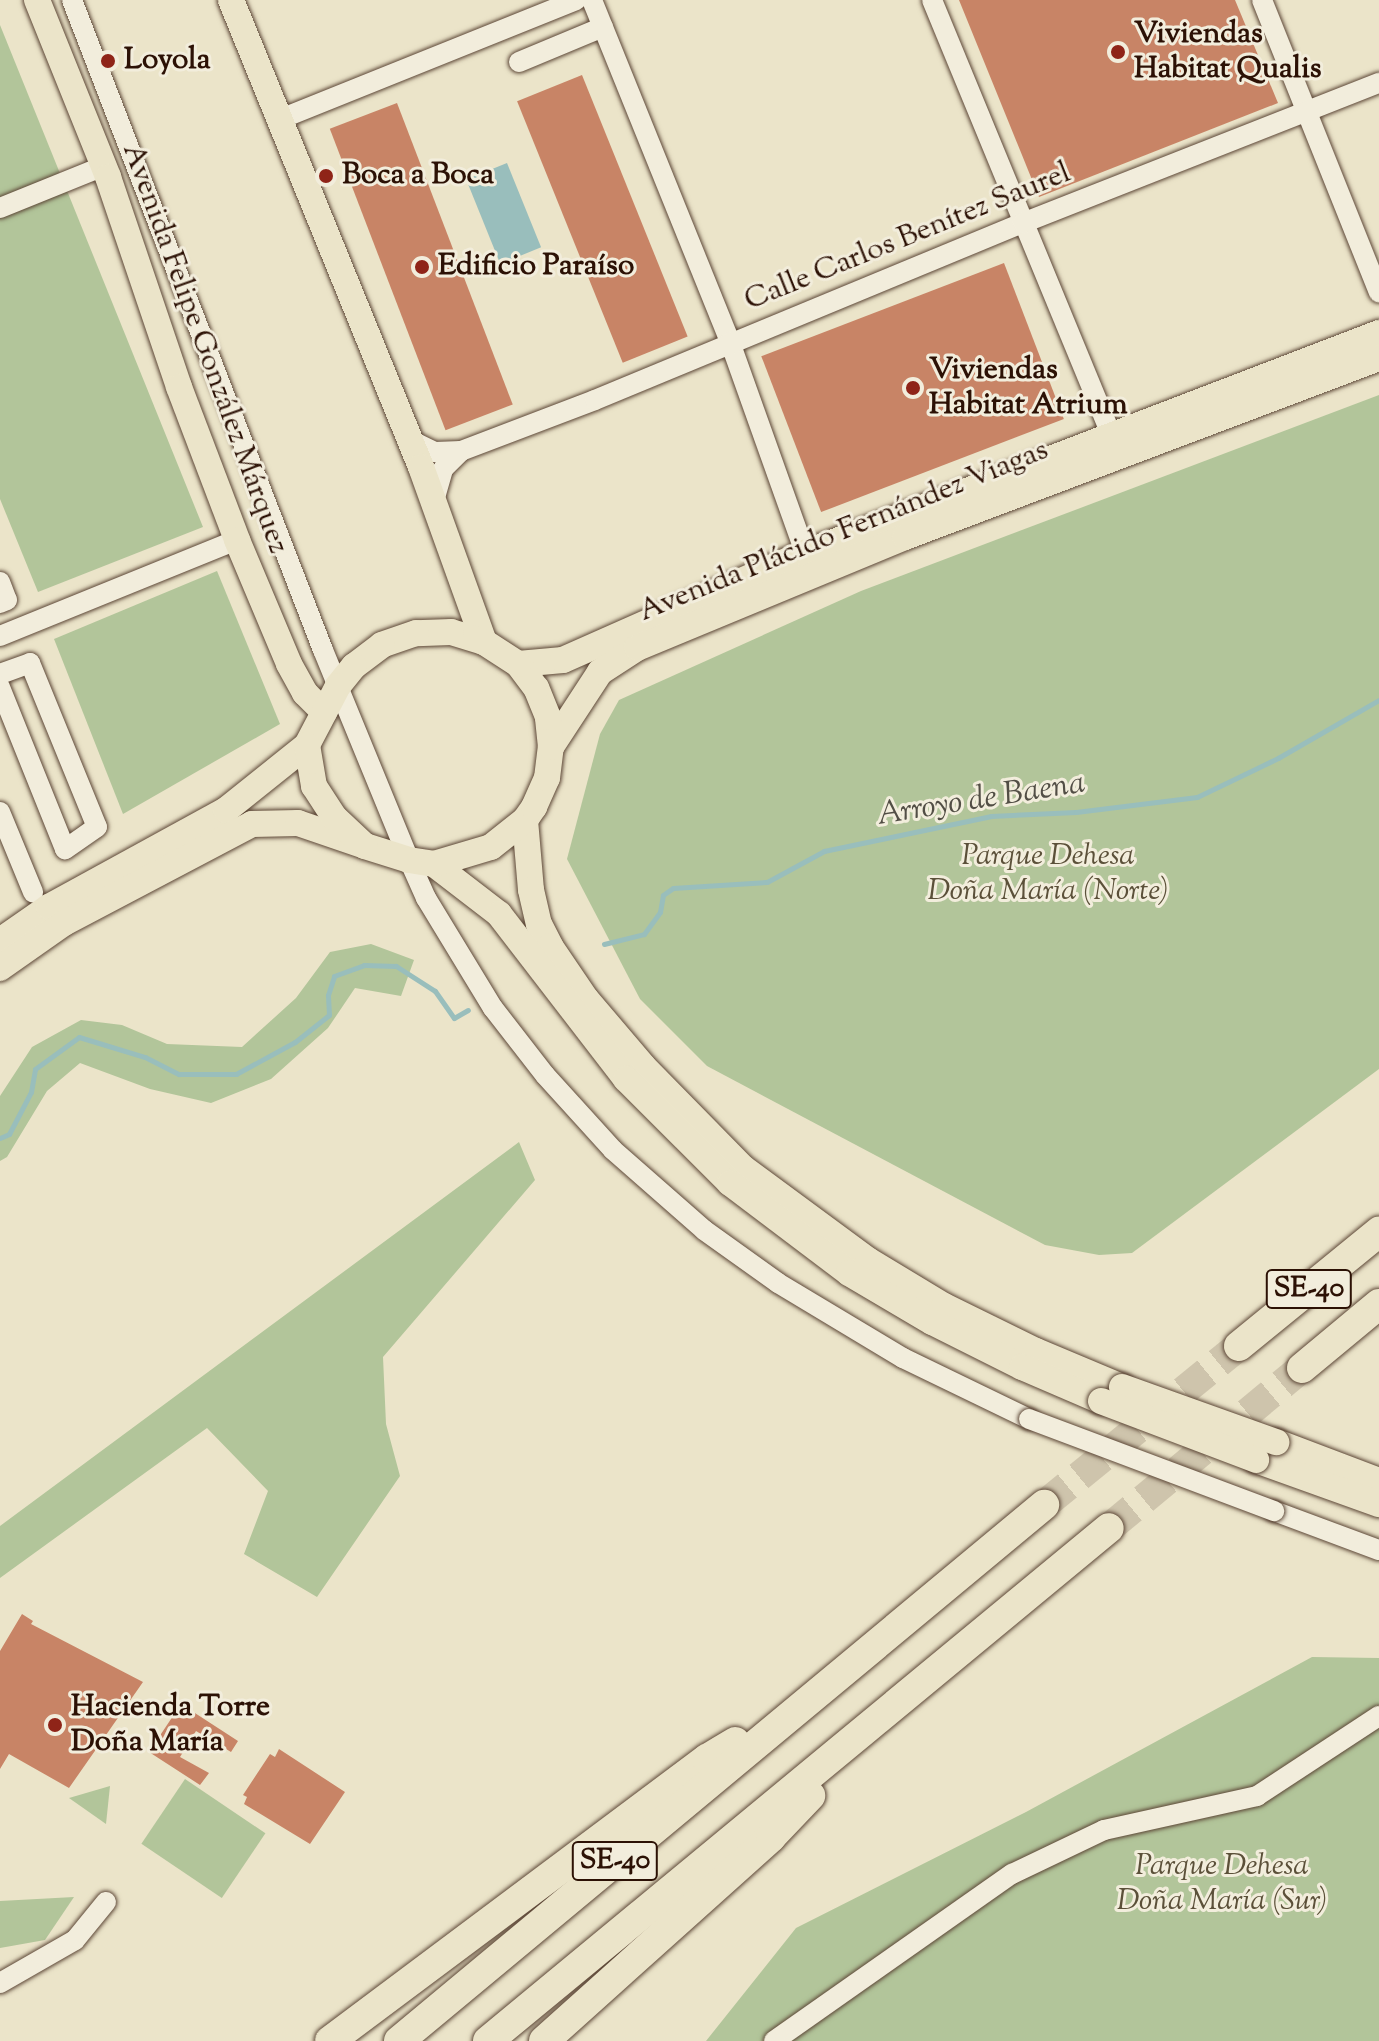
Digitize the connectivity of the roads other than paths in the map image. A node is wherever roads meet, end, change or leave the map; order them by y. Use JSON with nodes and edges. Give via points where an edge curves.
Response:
{"nodes":[{"id":1,"x":37,"y":0,"type":"edge"},
{"id":2,"x":72,"y":0,"type":"edge"},
{"id":3,"x":231,"y":0,"type":"edge"},
{"id":4,"x":576,"y":0,"type":"edge"},
{"id":5,"x":592,"y":0,"type":"edge"},
{"id":6,"x":932,"y":0,"type":"edge"},
{"id":7,"x":1262,"y":0,"type":"edge"},
{"id":8,"x":603,"y":27,"type":"junction"},
{"id":9,"x":519,"y":62,"type":"dead end"},
{"id":10,"x":1379,"y":83,"type":"edge"},
{"id":11,"x":1306,"y":111,"type":"junction"},
{"id":12,"x":278,"y":120,"type":"junction"},
{"id":13,"x":104,"y":166,"type":"junction"},
{"id":14,"x":0,"y":208,"type":"edge"},
{"id":15,"x":1023,"y":223,"type":"junction"},
{"id":16,"x":1379,"y":292,"type":"edge"},
{"id":17,"x":1379,"y":333,"type":"edge"},
{"id":18,"x":730,"y":342,"type":"junction"},
{"id":19,"x":1379,"y":358,"type":"edge"},
{"id":20,"x":1112,"y":437,"type":"junction"},
{"id":21,"x":410,"y":440,"type":"junction"},
{"id":22,"x":461,"y":451,"type":"junction"},
{"id":23,"x":434,"y":501,"type":"junction"},
{"id":24,"x":237,"y":540,"type":"junction"},
{"id":25,"x":805,"y":553,"type":"junction"},
{"id":26,"x":0,"y":582,"type":"edge"},
{"id":27,"x":0,"y":603,"type":"edge"},
{"id":28,"x":0,"y":639,"type":"edge"},
{"id":29,"x":484,"y":642,"type":"junction"},
{"id":30,"x":518,"y":664,"type":"junction"},
{"id":31,"x":6,"y":671,"type":"edge"},
{"id":32,"x":338,"y":686,"type":"junction"},
{"id":33,"x":0,"y":687,"type":"edge"},
{"id":34,"x":324,"y":712,"type":"junction"},
{"id":35,"x":307,"y":745,"type":"junction"},
{"id":36,"x":551,"y":747,"type":"junction"},
{"id":37,"x":0,"y":812,"type":"edge"},
{"id":38,"x":525,"y":820,"type":"junction"},
{"id":39,"x":365,"y":846,"type":"junction"},
{"id":40,"x":422,"y":862,"type":"junction"},
{"id":41,"x":33,"y":892,"type":"dead end"},
{"id":42,"x":0,"y":941,"type":"edge"},
{"id":43,"x":0,"y":968,"type":"edge"},
{"id":44,"x":1379,"y":1232,"type":"edge"},
{"id":45,"x":1379,"y":1304,"type":"edge"},
{"id":46,"x":1239,"y":1346,"type":"tunnel mouth"},
{"id":47,"x":1302,"y":1368,"type":"tunnel mouth"},
{"id":48,"x":1112,"y":1394,"type":"junction"},
{"id":49,"x":1379,"y":1481,"type":"edge"},
{"id":50,"x":1379,"y":1504,"type":"edge"},
{"id":51,"x":1044,"y":1505,"type":"tunnel mouth"},
{"id":52,"x":1109,"y":1528,"type":"tunnel mouth"},
{"id":53,"x":1379,"y":1550,"type":"edge"},
{"id":54,"x":832,"y":1683,"type":"junction"},
{"id":55,"x":888,"y":1714,"type":"junction"},
{"id":56,"x":1379,"y":1716,"type":"edge"},
{"id":57,"x":106,"y":1902,"type":"dead end"},
{"id":58,"x":0,"y":1983,"type":"edge"},
{"id":59,"x":330,"y":2041,"type":"edge"},
{"id":60,"x":399,"y":2041,"type":"edge"},
{"id":61,"x":488,"y":2041,"type":"edge"},
{"id":62,"x":544,"y":2041,"type":"edge"},
{"id":63,"x":774,"y":2041,"type":"edge"}],
"edges":[{"from":1,"to":13,"type":"main road","name":"Avenida Felipe González Márquez"},
{"from":2,"to":32,"type":"street"},
{"from":3,"to":12,"type":"main road"},
{"from":4,"to":12,"type":"street"},
{"from":5,"to":8,"type":"street"},
{"from":6,"to":15,"type":"street"},
{"from":7,"to":11,"type":"street"},
{"from":8,"to":9,"type":"street"},
{"from":8,"to":18,"type":"street"},
{"from":10,"to":11,"type":"street","name":"Calle Carlos Benítez Saurel"},
{"from":11,"to":15,"type":"street","name":"Calle Carlos Benítez Saurel"},
{"from":11,"to":16,"type":"street"},
{"from":12,"to":21,"type":"main road"},
{"from":13,"to":14,"type":"street"},
{"from":13,"to":24,"type":"main road","name":"Avenida Felipe González Márquez"},
{"from":15,"to":18,"type":"street","name":"Calle Carlos Benítez Saurel"},
{"from":15,"to":20,"type":"street"},
{"from":17,"to":20,"type":"main road","name":"Avenida Plácido Fernández Viagas"},
{"from":18,"to":22,"type":"street","name":"Calle Carlos Benítez Saurel"},
{"from":18,"to":25,"type":"street"},
{"from":19,"to":36,"type":"main road","name":"Avenida Plácido Fernández Viagas","via":[[905,537],[637,648],[600,672]]},
{"from":20,"to":25,"type":"main road","name":"Avenida Plácido Fernández Viagas"},
{"from":21,"to":22,"type":"street","name":"Calle Carlos Benítez Saurel","via":[[435,452]]},
{"from":21,"to":23,"type":"main road"},
{"from":22,"to":23,"type":"street","via":[[443,469]]},
{"from":23,"to":29,"type":"main road"},
{"from":24,"to":28,"type":"street"},
{"from":24,"to":34,"type":"main road","name":"Avenida Felipe González Márquez","via":[[289,664],[305,693]]},
{"from":25,"to":30,"type":"main road","name":"Avenida Plácido Fernández Viagas","via":[[563,660]]},
{"from":26,"to":27,"type":"street","via":[[7,600]]},
{"from":28,"to":31,"type":"street"},
{"from":29,"to":30,"type":"main road"},
{"from":29,"to":32,"type":"main road","via":[[451,632],[416,633],[382,645]]},
{"from":30,"to":36,"type":"main road","via":[[548,717]]},
{"from":31,"to":33,"type":"street","via":[[30,663],[97,827],[65,849]]},
{"from":32,"to":34,"type":"main road"},
{"from":32,"to":40,"type":"street"},
{"from":34,"to":35,"type":"main road"},
{"from":35,"to":39,"type":"main road","via":[[314,786],[334,817]]},
{"from":35,"to":42,"type":"main road","via":[[226,810],[49,907]]},
{"from":36,"to":38,"type":"main road","via":[[547,778]]},
{"from":37,"to":41,"type":"street"},
{"from":38,"to":40,"type":"main road","via":[[491,847]]},
{"from":38,"to":48,"type":"main road","via":[[531,890],[550,946],[586,999],[643,1066],[743,1168],[868,1260]]},
{"from":39,"to":40,"type":"main road"},
{"from":39,"to":43,"type":"main road","via":[[298,823],[252,824],[64,923]]},
{"from":40,"to":48,"type":"main road","via":[[499,914],[626,1079],[730,1183],[849,1273],[897,1301],[1022,1367]]},
{"from":40,"to":53,"type":"street","bridge":true,"via":[[426,898],[510,1031],[624,1160],[704,1230],[778,1283],[903,1358],[1029,1419]]},
{"from":44,"to":46,"type":"highway","name":"SE-40","number":"SE-40"},
{"from":45,"to":47,"type":"highway","name":"SE-40","number":"SE-40"},
{"from":48,"to":49,"type":"main road","bridge":true,"via":[[1276,1442]]},
{"from":48,"to":50,"type":"main road","bridge":true,"via":[[1256,1460]]},
{"from":51,"to":54,"type":"highway","name":"SE-40","number":"SE-40"},
{"from":52,"to":55,"type":"highway","name":"SE-40","number":"SE-40"},
{"from":54,"to":59,"type":"highway","via":[[707,1759]]},
{"from":54,"to":60,"type":"highway","name":"SE-40","number":"SE-40"},
{"from":55,"to":61,"type":"highway","name":"SE-40","number":"SE-40","via":[[649,1904]]},
{"from":55,"to":62,"type":"highway","via":[[771,1837]]},
{"from":56,"to":63,"type":"street","via":[[1257,1796],[1104,1830],[1012,1874]]},
{"from":57,"to":58,"type":"street","via":[[75,1940]]}]}
